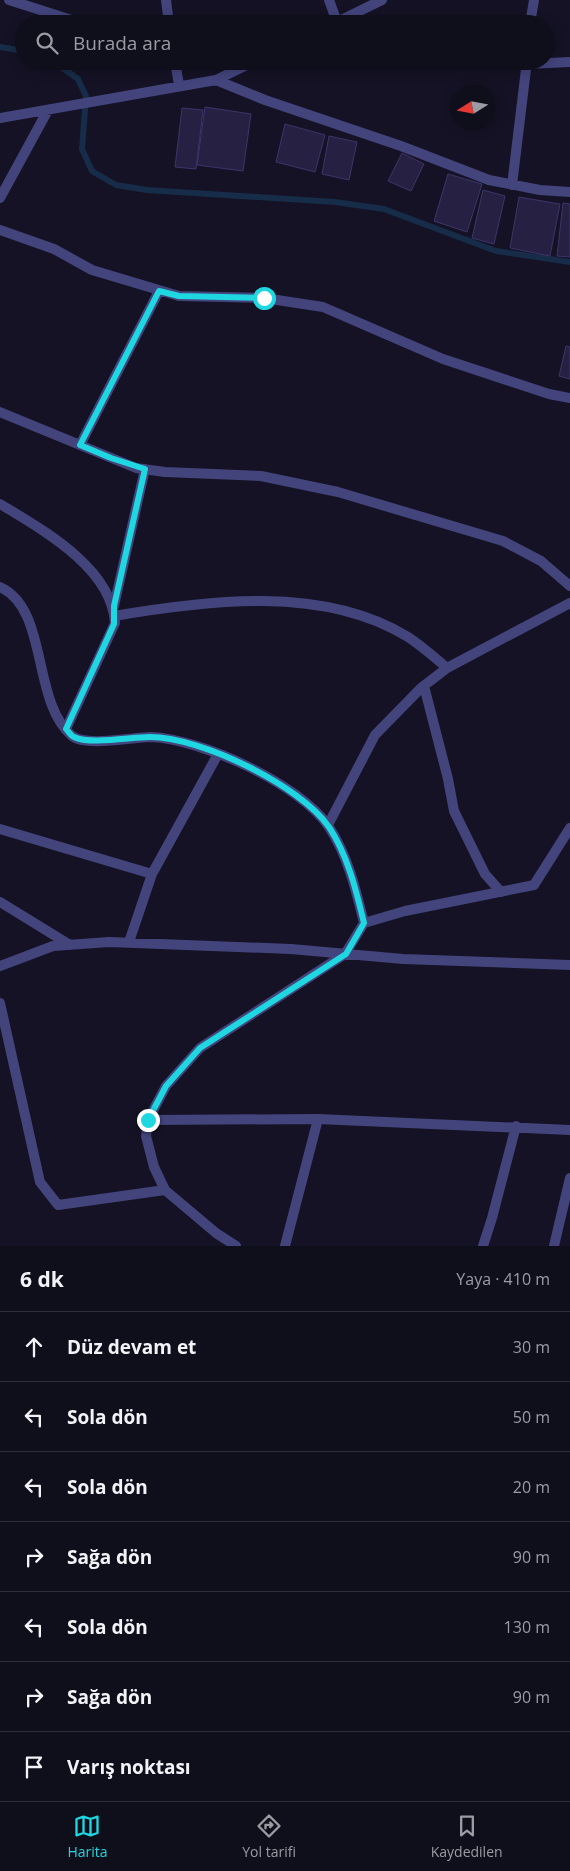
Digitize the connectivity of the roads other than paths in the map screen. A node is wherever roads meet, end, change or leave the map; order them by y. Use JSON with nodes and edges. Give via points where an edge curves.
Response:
{"nodes":[{"id":1,"x":9,"y":0,"type":"edge"},
{"id":2,"x":166,"y":0,"type":"edge"},
{"id":3,"x":329,"y":0,"type":"edge"},
{"id":4,"x":382,"y":0,"type":"edge"},
{"id":5,"x":534,"y":0,"type":"edge"},
{"id":6,"x":56,"y":15,"type":"edge"},
{"id":7,"x":168,"y":15,"type":"edge"},
{"id":8,"x":333,"y":15,"type":"edge"},
{"id":9,"x":351,"y":15,"type":"edge"},
{"id":10,"x":532,"y":15,"type":"edge"},
{"id":11,"x":555,"y":62,"type":"edge"},
{"id":12,"x":570,"y":62,"type":"edge"},
{"id":13,"x":176,"y":70,"type":"edge"},
{"id":14,"x":237,"y":70,"type":"edge"},
{"id":15,"x":526,"y":70,"type":"edge"},
{"id":16,"x":216,"y":80,"type":"junction"},
{"id":17,"x":179,"y":85,"type":"junction"},
{"id":18,"x":48,"y":110,"type":"junction"},
{"id":19,"x":0,"y":118,"type":"edge"},
{"id":20,"x":512,"y":185,"type":"junction"},
{"id":21,"x":570,"y":192,"type":"edge"},
{"id":22,"x":0,"y":198,"type":"edge"},
{"id":23,"x":0,"y":230,"type":"edge"},
{"id":24,"x":159,"y":291,"type":"junction"},
{"id":25,"x":570,"y":398,"type":"edge"},
{"id":26,"x":0,"y":412,"type":"edge"},
{"id":27,"x":80,"y":445,"type":"junction"},
{"id":28,"x":145,"y":469,"type":"junction"},
{"id":29,"x":0,"y":504,"type":"edge"},
{"id":30,"x":570,"y":586,"type":"edge"},
{"id":31,"x":0,"y":587,"type":"edge"},
{"id":32,"x":570,"y":603,"type":"edge"},
{"id":33,"x":114,"y":611,"type":"junction"},
{"id":34,"x":447,"y":668,"type":"junction"},
{"id":35,"x":424,"y":686,"type":"junction"},
{"id":36,"x":66,"y":729,"type":"junction"},
{"id":37,"x":218,"y":754,"type":"junction"},
{"id":38,"x":328,"y":825,"type":"junction"},
{"id":39,"x":0,"y":828,"type":"edge"},
{"id":40,"x":570,"y":828,"type":"edge"},
{"id":41,"x":152,"y":874,"type":"junction"},
{"id":42,"x":501,"y":892,"type":"junction"},
{"id":43,"x":0,"y":902,"type":"edge"},
{"id":44,"x":364,"y":923,"type":"junction"},
{"id":45,"x":129,"y":942,"type":"junction"},
{"id":46,"x":70,"y":945,"type":"junction"},
{"id":47,"x":346,"y":954,"type":"junction"},
{"id":48,"x":570,"y":965,"type":"edge"},
{"id":49,"x":0,"y":966,"type":"edge"},
{"id":50,"x":0,"y":1003,"type":"edge"},
{"id":51,"x":318,"y":1119,"type":"junction"},
{"id":52,"x":148,"y":1120,"type":"junction"},
{"id":53,"x":516,"y":1126,"type":"junction"},
{"id":54,"x":570,"y":1130,"type":"edge"},
{"id":55,"x":570,"y":1178,"type":"edge"},
{"id":56,"x":165,"y":1190,"type":"junction"},
{"id":57,"x":236,"y":1246,"type":"edge"},
{"id":58,"x":285,"y":1246,"type":"edge"},
{"id":59,"x":483,"y":1246,"type":"edge"},
{"id":60,"x":554,"y":1246,"type":"edge"}],
"edges":[{"from":1,"to":6,"type":"street"},
{"from":2,"to":7,"type":"street"},
{"from":3,"to":8,"type":"street"},
{"from":4,"to":9,"type":"street"},
{"from":5,"to":10,"type":"street"},
{"from":11,"to":12,"type":"street"},
{"from":13,"to":17,"type":"street"},
{"from":14,"to":16,"type":"street"},
{"from":15,"to":20,"type":"street"},
{"from":16,"to":17,"type":"street"},
{"from":16,"to":20,"type":"street","via":[[489,180]]},
{"from":17,"to":18,"type":"street"},
{"from":18,"to":19,"type":"street"},
{"from":18,"to":22,"type":"street"},
{"from":20,"to":21,"type":"street"},
{"from":23,"to":24,"type":"street","via":[[54,249],[92,270]]},
{"from":24,"to":25,"type":"street","via":[[179,296],[264,298],[323,307],[443,359]]},
{"from":24,"to":27,"type":"street"},
{"from":26,"to":27,"type":"street"},
{"from":27,"to":28,"type":"street"},
{"from":28,"to":30,"type":"street","via":[[262,476],[338,492],[503,541],[541,561]]},
{"from":28,"to":33,"type":"street"},
{"from":29,"to":33,"type":"street","via":[[82,560]]},
{"from":31,"to":36,"type":"street","via":[[18,601],[32,631],[47,694],[59,722]]},
{"from":32,"to":34,"type":"street"},
{"from":33,"to":34,"type":"street","via":[[251,601],[323,606],[368,619],[407,636]]},
{"from":33,"to":36,"type":"street","via":[[114,624]]},
{"from":34,"to":35,"type":"street"},
{"from":35,"to":38,"type":"street","via":[[375,735]]},
{"from":35,"to":42,"type":"street","via":[[454,811],[485,874]]},
{"from":36,"to":37,"type":"street","via":[[74,737],[108,741],[151,737],[190,744]]},
{"from":37,"to":38,"type":"street","via":[[278,783],[304,801]]},
{"from":37,"to":41,"type":"street"},
{"from":38,"to":44,"type":"street","via":[[342,849]]},
{"from":39,"to":41,"type":"street"},
{"from":40,"to":42,"type":"street","via":[[534,885]]},
{"from":41,"to":45,"type":"street"},
{"from":42,"to":44,"type":"street"},
{"from":43,"to":46,"type":"street"},
{"from":44,"to":47,"type":"street"},
{"from":45,"to":46,"type":"street"},
{"from":45,"to":47,"type":"street"},
{"from":46,"to":49,"type":"street","via":[[53,946]]},
{"from":47,"to":48,"type":"street"},
{"from":47,"to":52,"type":"street","via":[[200,1048],[166,1086]]},
{"from":50,"to":56,"type":"street","via":[[40,1182],[58,1205]]},
{"from":51,"to":52,"type":"street"},
{"from":51,"to":53,"type":"street"},
{"from":51,"to":58,"type":"street"},
{"from":52,"to":56,"type":"street","via":[[146,1136]]},
{"from":53,"to":54,"type":"street"},
{"from":53,"to":59,"type":"street"},
{"from":55,"to":60,"type":"street"},
{"from":56,"to":57,"type":"street"}]}
